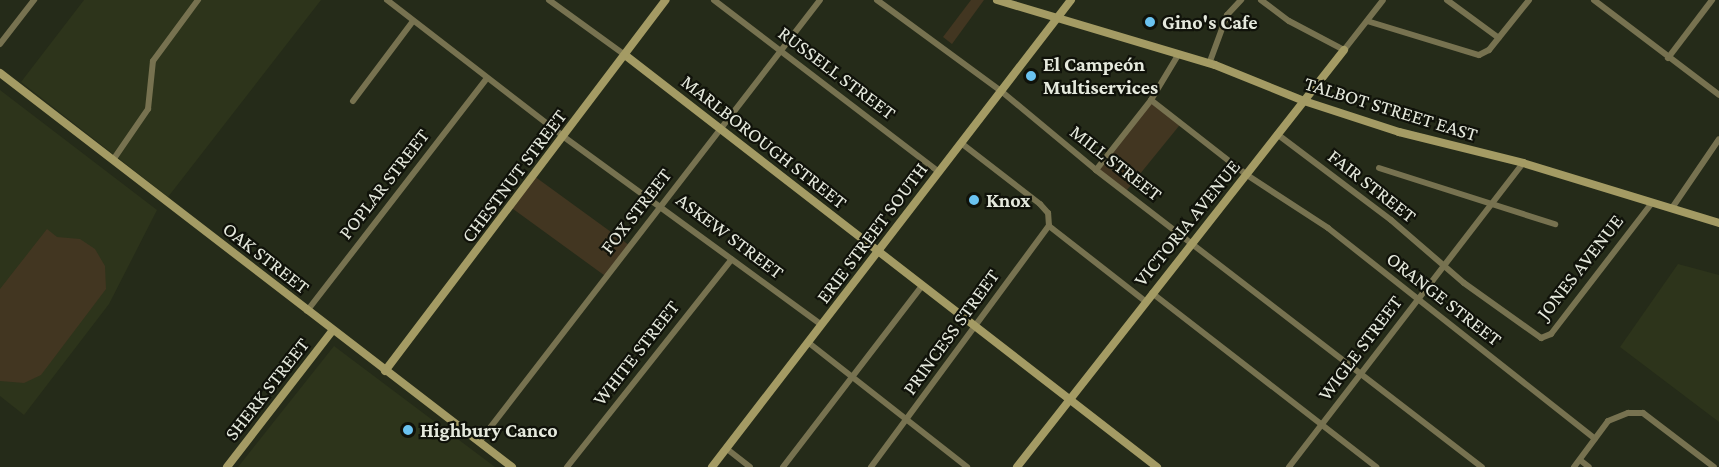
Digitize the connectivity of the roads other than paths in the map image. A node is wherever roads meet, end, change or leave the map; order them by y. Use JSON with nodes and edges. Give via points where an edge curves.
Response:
{"nodes":[{"id":1,"x":34,"y":0,"type":"edge"},
{"id":2,"x":198,"y":0,"type":"edge"},
{"id":3,"x":387,"y":0,"type":"edge"},
{"id":4,"x":549,"y":0,"type":"edge"},
{"id":5,"x":666,"y":0,"type":"edge"},
{"id":6,"x":714,"y":0,"type":"edge"},
{"id":7,"x":820,"y":0,"type":"edge"},
{"id":8,"x":877,"y":0,"type":"edge"},
{"id":9,"x":997,"y":0,"type":"edge"},
{"id":10,"x":1071,"y":0,"type":"edge"},
{"id":11,"x":1241,"y":0,"type":"edge"},
{"id":12,"x":1261,"y":0,"type":"edge"},
{"id":13,"x":1383,"y":0,"type":"edge"},
{"id":14,"x":1447,"y":0,"type":"edge"},
{"id":15,"x":1528,"y":0,"type":"edge"},
{"id":16,"x":1594,"y":0,"type":"edge"},
{"id":17,"x":1712,"y":0,"type":"edge"},
{"id":18,"x":1056,"y":18,"type":"junction"},
{"id":19,"x":413,"y":21,"type":"junction"},
{"id":20,"x":1367,"y":21,"type":"junction"},
{"id":21,"x":1499,"y":38,"type":"junction"},
{"id":22,"x":0,"y":44,"type":"edge"},
{"id":23,"x":780,"y":50,"type":"junction"},
{"id":24,"x":1344,"y":50,"type":"junction"},
{"id":25,"x":625,"y":55,"type":"junction"},
{"id":26,"x":1178,"y":55,"type":"junction"},
{"id":27,"x":1668,"y":58,"type":"junction"},
{"id":28,"x":1209,"y":64,"type":"junction"},
{"id":29,"x":0,"y":74,"type":"edge"},
{"id":30,"x":487,"y":78,"type":"junction"},
{"id":31,"x":1001,"y":91,"type":"junction"},
{"id":32,"x":1719,"y":95,"type":"edge"},
{"id":33,"x":1151,"y":100,"type":"junction"},
{"id":34,"x":353,"y":101,"type":"dead end"},
{"id":35,"x":1304,"y":101,"type":"junction"},
{"id":36,"x":720,"y":129,"type":"junction"},
{"id":37,"x":1277,"y":134,"type":"junction"},
{"id":38,"x":564,"y":137,"type":"junction"},
{"id":39,"x":1719,"y":139,"type":"edge"},
{"id":40,"x":961,"y":143,"type":"junction"},
{"id":41,"x":113,"y":160,"type":"junction"},
{"id":42,"x":1522,"y":163,"type":"junction"},
{"id":43,"x":1379,"y":168,"type":"dead end"},
{"id":44,"x":1096,"y":170,"type":"junction"},
{"id":45,"x":939,"y":172,"type":"junction"},
{"id":46,"x":1247,"y":175,"type":"junction"},
{"id":47,"x":1491,"y":203,"type":"junction"},
{"id":48,"x":1652,"y":203,"type":"junction"},
{"id":49,"x":662,"y":205,"type":"junction"},
{"id":50,"x":1672,"y":208,"type":"junction"},
{"id":51,"x":1719,"y":223,"type":"edge"},
{"id":52,"x":1555,"y":224,"type":"dead end"},
{"id":53,"x":1049,"y":226,"type":"junction"},
{"id":54,"x":1193,"y":243,"type":"junction"},
{"id":55,"x":878,"y":252,"type":"junction"},
{"id":56,"x":732,"y":258,"type":"junction"},
{"id":57,"x":1445,"y":265,"type":"junction"},
{"id":58,"x":922,"y":286,"type":"junction"},
{"id":59,"x":1152,"y":293,"type":"junction"},
{"id":60,"x":1418,"y":300,"type":"junction"},
{"id":61,"x":1145,"y":301,"type":"junction"},
{"id":62,"x":307,"y":311,"type":"junction"},
{"id":63,"x":822,"y":325,"type":"junction"},
{"id":64,"x":976,"y":326,"type":"junction"},
{"id":65,"x":333,"y":330,"type":"junction"},
{"id":66,"x":809,"y":343,"type":"junction"},
{"id":67,"x":386,"y":370,"type":"junction"},
{"id":68,"x":1363,"y":373,"type":"junction"},
{"id":69,"x":851,"y":377,"type":"junction"},
{"id":70,"x":1069,"y":400,"type":"junction"},
{"id":71,"x":908,"y":421,"type":"junction"},
{"id":72,"x":1322,"y":425,"type":"junction"},
{"id":73,"x":1595,"y":439,"type":"junction"},
{"id":74,"x":479,"y":442,"type":"junction"},
{"id":75,"x":727,"y":449,"type":"junction"},
{"id":76,"x":1580,"y":460,"type":"junction"},
{"id":77,"x":226,"y":467,"type":"edge"},
{"id":78,"x":512,"y":467,"type":"edge"},
{"id":79,"x":567,"y":467,"type":"edge"},
{"id":80,"x":712,"y":467,"type":"edge"},
{"id":81,"x":750,"y":467,"type":"edge"},
{"id":82,"x":783,"y":467,"type":"edge"},
{"id":83,"x":871,"y":467,"type":"edge"},
{"id":84,"x":967,"y":467,"type":"edge"},
{"id":85,"x":1017,"y":467,"type":"edge"},
{"id":86,"x":1156,"y":467,"type":"edge"},
{"id":87,"x":1289,"y":467,"type":"edge"},
{"id":88,"x":1376,"y":467,"type":"edge"},
{"id":89,"x":1482,"y":467,"type":"edge"},
{"id":90,"x":1574,"y":467,"type":"edge"},
{"id":91,"x":1589,"y":467,"type":"edge"},
{"id":92,"x":1714,"y":467,"type":"edge"}],
"edges":[{"from":1,"to":22,"type":"street"},
{"from":2,"to":41,"type":"street","via":[[153,61],[148,109]]},
{"from":3,"to":19,"type":"street","name":"ASKEW STREET"},
{"from":4,"to":25,"type":"street","name":"MARLBOROUGH STREET"},
{"from":5,"to":25,"type":"main road","name":"CHESTNUT STREET"},
{"from":6,"to":23,"type":"street","name":"RUSSELL STREET"},
{"from":7,"to":23,"type":"street","name":"FOX STREET"},
{"from":8,"to":31,"type":"street","name":"MILL STREET"},
{"from":9,"to":18,"type":"main road","name":"TALBOT STREET EAST"},
{"from":10,"to":18,"type":"main road","name":"ERIE STREET SOUTH"},
{"from":11,"to":28,"type":"street","via":[[1227,15]]},
{"from":12,"to":24,"type":"street","via":[[1288,21]]},
{"from":13,"to":20,"type":"street","name":"VICTORIA AVENUE"},
{"from":14,"to":21,"type":"street"},
{"from":15,"to":21,"type":"street"},
{"from":16,"to":27,"type":"street"},
{"from":17,"to":27,"type":"street"},
{"from":18,"to":26,"type":"main road","name":"TALBOT STREET EAST"},
{"from":18,"to":31,"type":"main road","name":"ERIE STREET SOUTH"},
{"from":19,"to":30,"type":"street","name":"ASKEW STREET"},
{"from":19,"to":34,"type":"street"},
{"from":20,"to":21,"type":"street","via":[[1479,55]]},
{"from":20,"to":24,"type":"street","name":"VICTORIA AVENUE"},
{"from":23,"to":36,"type":"street","name":"FOX STREET"},
{"from":23,"to":45,"type":"street","name":"RUSSELL STREET"},
{"from":24,"to":35,"type":"main road","name":"VICTORIA AVENUE"},
{"from":25,"to":36,"type":"main road","name":"MARLBOROUGH STREET"},
{"from":25,"to":38,"type":"main road","name":"CHESTNUT STREET"},
{"from":26,"to":28,"type":"main road","name":"TALBOT STREET EAST"},
{"from":26,"to":33,"type":"street"},
{"from":27,"to":32,"type":"street"},
{"from":28,"to":35,"type":"main road","name":"TALBOT STREET EAST"},
{"from":29,"to":41,"type":"main road","name":"OAK STREET"},
{"from":30,"to":38,"type":"street","name":"ASKEW STREET"},
{"from":30,"to":62,"type":"street","name":"POPLAR STREET"},
{"from":31,"to":40,"type":"main road","name":"ERIE STREET SOUTH"},
{"from":31,"to":44,"type":"street","name":"MILL STREET"},
{"from":33,"to":44,"type":"street"},
{"from":33,"to":46,"type":"street","name":"ORANGE STREET"},
{"from":35,"to":37,"type":"main road","name":"VICTORIA AVENUE"},
{"from":35,"to":42,"type":"main road","name":"TALBOT STREET EAST","via":[[1399,132]]},
{"from":36,"to":49,"type":"street","name":"FOX STREET"},
{"from":36,"to":55,"type":"main road","name":"MARLBOROUGH STREET"},
{"from":37,"to":46,"type":"main road","name":"VICTORIA AVENUE"},
{"from":37,"to":57,"type":"street","name":"FAIR STREET"},
{"from":38,"to":49,"type":"street","name":"ASKEW STREET"},
{"from":38,"to":67,"type":"main road","name":"CHESTNUT STREET"},
{"from":39,"to":50,"type":"street"},
{"from":40,"to":45,"type":"main road","name":"ERIE STREET SOUTH"},
{"from":40,"to":53,"type":"street","via":[[1048,213]]},
{"from":41,"to":62,"type":"main road","name":"OAK STREET"},
{"from":42,"to":47,"type":"street","name":"WIGLE STREET"},
{"from":42,"to":48,"type":"main road","name":"TALBOT STREET EAST"},
{"from":43,"to":47,"type":"street"},
{"from":44,"to":54,"type":"street","name":"MILL STREET"},
{"from":45,"to":55,"type":"main road","name":"ERIE STREET SOUTH"},
{"from":46,"to":54,"type":"main road","name":"VICTORIA AVENUE"},
{"from":46,"to":60,"type":"street","name":"ORANGE STREET","via":[[1328,228]]},
{"from":47,"to":52,"type":"street"},
{"from":47,"to":57,"type":"street","name":"WIGLE STREET"},
{"from":48,"to":50,"type":"main road","name":"TALBOT STREET EAST"},
{"from":48,"to":57,"type":"street","name":"JONES AVENUE","via":[[1546,337],[1528,331]]},
{"from":49,"to":56,"type":"street","name":"ASKEW STREET"},
{"from":49,"to":74,"type":"street","name":"FOX STREET"},
{"from":50,"to":51,"type":"main road","name":"TALBOT STREET EAST"},
{"from":53,"to":61,"type":"street"},
{"from":53,"to":64,"type":"street","name":"PRINCESS STREET"},
{"from":54,"to":59,"type":"main road","name":"VICTORIA AVENUE"},
{"from":54,"to":68,"type":"street","name":"MILL STREET"},
{"from":55,"to":58,"type":"main road","name":"MARLBOROUGH STREET"},
{"from":55,"to":63,"type":"main road","name":"ERIE STREET SOUTH"},
{"from":56,"to":63,"type":"street","name":"ASKEW STREET"},
{"from":56,"to":79,"type":"street","name":"WHITE STREET"},
{"from":57,"to":60,"type":"street","name":"WIGLE STREET"},
{"from":58,"to":64,"type":"main road","name":"MARLBOROUGH STREET"},
{"from":58,"to":69,"type":"street"},
{"from":59,"to":61,"type":"main road","name":"VICTORIA AVENUE"},
{"from":59,"to":72,"type":"street"},
{"from":60,"to":68,"type":"street","name":"WIGLE STREET"},
{"from":60,"to":73,"type":"street","name":"ORANGE STREET"},
{"from":61,"to":70,"type":"main road","name":"VICTORIA AVENUE"},
{"from":62,"to":65,"type":"main road","name":"OAK STREET"},
{"from":63,"to":66,"type":"main road","name":"ERIE STREET SOUTH"},
{"from":64,"to":70,"type":"main road","name":"MARLBOROUGH STREET"},
{"from":64,"to":71,"type":"street","name":"PRINCESS STREET"},
{"from":65,"to":67,"type":"main road","name":"OAK STREET"},
{"from":65,"to":77,"type":"main road","name":"SHERK STREET"},
{"from":66,"to":69,"type":"street"},
{"from":66,"to":75,"type":"main road","name":"ERIE STREET SOUTH"},
{"from":67,"to":74,"type":"main road","name":"OAK STREET"},
{"from":68,"to":72,"type":"street","name":"WIGLE STREET"},
{"from":68,"to":89,"type":"street","name":"MILL STREET"},
{"from":69,"to":71,"type":"street"},
{"from":69,"to":82,"type":"street"},
{"from":70,"to":85,"type":"main road","name":"VICTORIA AVENUE"},
{"from":70,"to":86,"type":"main road","name":"MARLBOROUGH STREET"},
{"from":71,"to":83,"type":"street","name":"PRINCESS STREET"},
{"from":71,"to":84,"type":"street"},
{"from":72,"to":87,"type":"street","name":"WIGLE STREET"},
{"from":72,"to":88,"type":"street"},
{"from":73,"to":76,"type":"street"},
{"from":73,"to":92,"type":"street","via":[[1608,422],[1628,413],[1643,413]]},
{"from":74,"to":78,"type":"main road","name":"OAK STREET"},
{"from":75,"to":80,"type":"main road","name":"ERIE STREET SOUTH"},
{"from":75,"to":81,"type":"street"},
{"from":76,"to":90,"type":"street"},
{"from":76,"to":91,"type":"street"}]}
